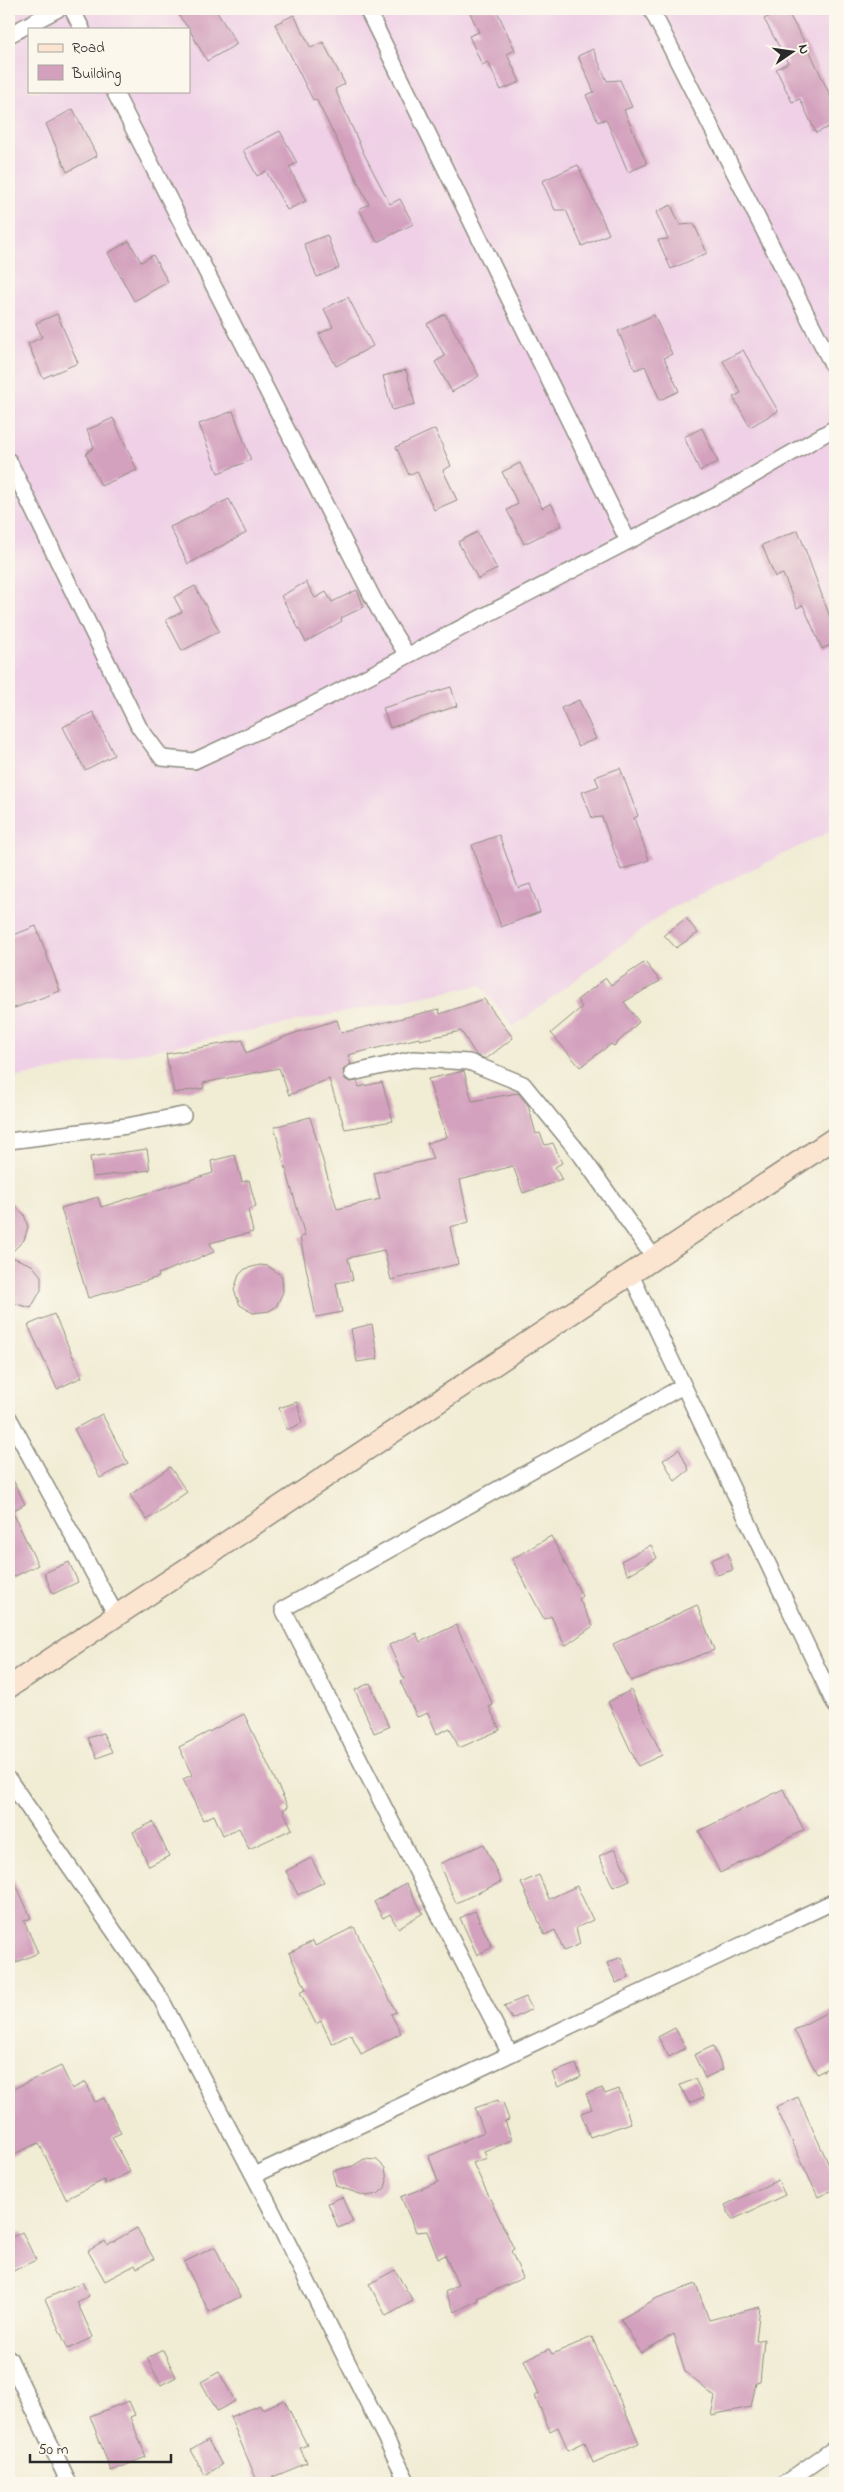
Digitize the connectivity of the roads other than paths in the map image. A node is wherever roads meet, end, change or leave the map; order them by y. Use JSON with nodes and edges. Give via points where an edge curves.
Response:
{"nodes":[{"id":1,"x":58,"y":9,"type":"edge"},
{"id":2,"x":72,"y":9,"type":"edge"},
{"id":3,"x":367,"y":9,"type":"edge"},
{"id":4,"x":650,"y":9,"type":"edge"},
{"id":5,"x":82,"y":28,"type":"edge"},
{"id":6,"x":9,"y":35,"type":"edge"},
{"id":7,"x":115,"y":92,"type":"edge"},
{"id":8,"x":835,"y":370,"type":"edge"},
{"id":9,"x":835,"y":428,"type":"edge"},
{"id":10,"x":9,"y":461,"type":"edge"},
{"id":11,"x":628,"y":541,"type":"junction"},
{"id":12,"x":407,"y":655,"type":"junction"},
{"id":13,"x":352,"y":1073,"type":"dead end"},
{"id":14,"x":183,"y":1115,"type":"dead end"},
{"id":15,"x":835,"y":1138,"type":"edge"},
{"id":16,"x":9,"y":1141,"type":"edge"},
{"id":17,"x":655,"y":1259,"type":"junction"},
{"id":18,"x":631,"y":1275,"type":"junction"},
{"id":19,"x":683,"y":1386,"type":"junction"},
{"id":20,"x":9,"y":1418,"type":"edge"},
{"id":21,"x":116,"y":1615,"type":"junction"},
{"id":22,"x":9,"y":1687,"type":"edge"},
{"id":23,"x":835,"y":1705,"type":"edge"},
{"id":24,"x":9,"y":1780,"type":"edge"},
{"id":25,"x":835,"y":1901,"type":"edge"},
{"id":26,"x":510,"y":2054,"type":"junction"},
{"id":27,"x":254,"y":2175,"type":"junction"},
{"id":28,"x":9,"y":2358,"type":"edge"},
{"id":29,"x":835,"y":2448,"type":"edge"},
{"id":30,"x":69,"y":2483,"type":"edge"},
{"id":31,"x":408,"y":2483,"type":"edge"},
{"id":32,"x":785,"y":2483,"type":"edge"}],
"edges":[{"from":1,"to":6,"type":"street"},
{"from":2,"to":5,"type":"street"},
{"from":3,"to":11,"type":"street"},
{"from":4,"to":8,"type":"street"},
{"from":7,"to":12,"type":"street","via":[[378,608]]},
{"from":9,"to":11,"type":"street","via":[[733,487]]},
{"from":10,"to":12,"type":"street","via":[[138,728],[162,758],[194,760],[294,714]]},
{"from":11,"to":12,"type":"street"},
{"from":13,"to":17,"type":"street","via":[[413,1059],[469,1062],[523,1084],[580,1154]]},
{"from":14,"to":16,"type":"street","via":[[127,1126]]},
{"from":15,"to":17,"type":"main road"},
{"from":17,"to":18,"type":"main road"},
{"from":18,"to":19,"type":"street"},
{"from":18,"to":21,"type":"main road"},
{"from":19,"to":23,"type":"street"},
{"from":19,"to":26,"type":"street","via":[[283,1609]]},
{"from":20,"to":21,"type":"street"},
{"from":21,"to":22,"type":"main road"},
{"from":24,"to":27,"type":"street","via":[[161,1999]]},
{"from":25,"to":26,"type":"street"},
{"from":26,"to":27,"type":"street"},
{"from":27,"to":31,"type":"street"},
{"from":28,"to":30,"type":"street"},
{"from":29,"to":32,"type":"street"}]}
